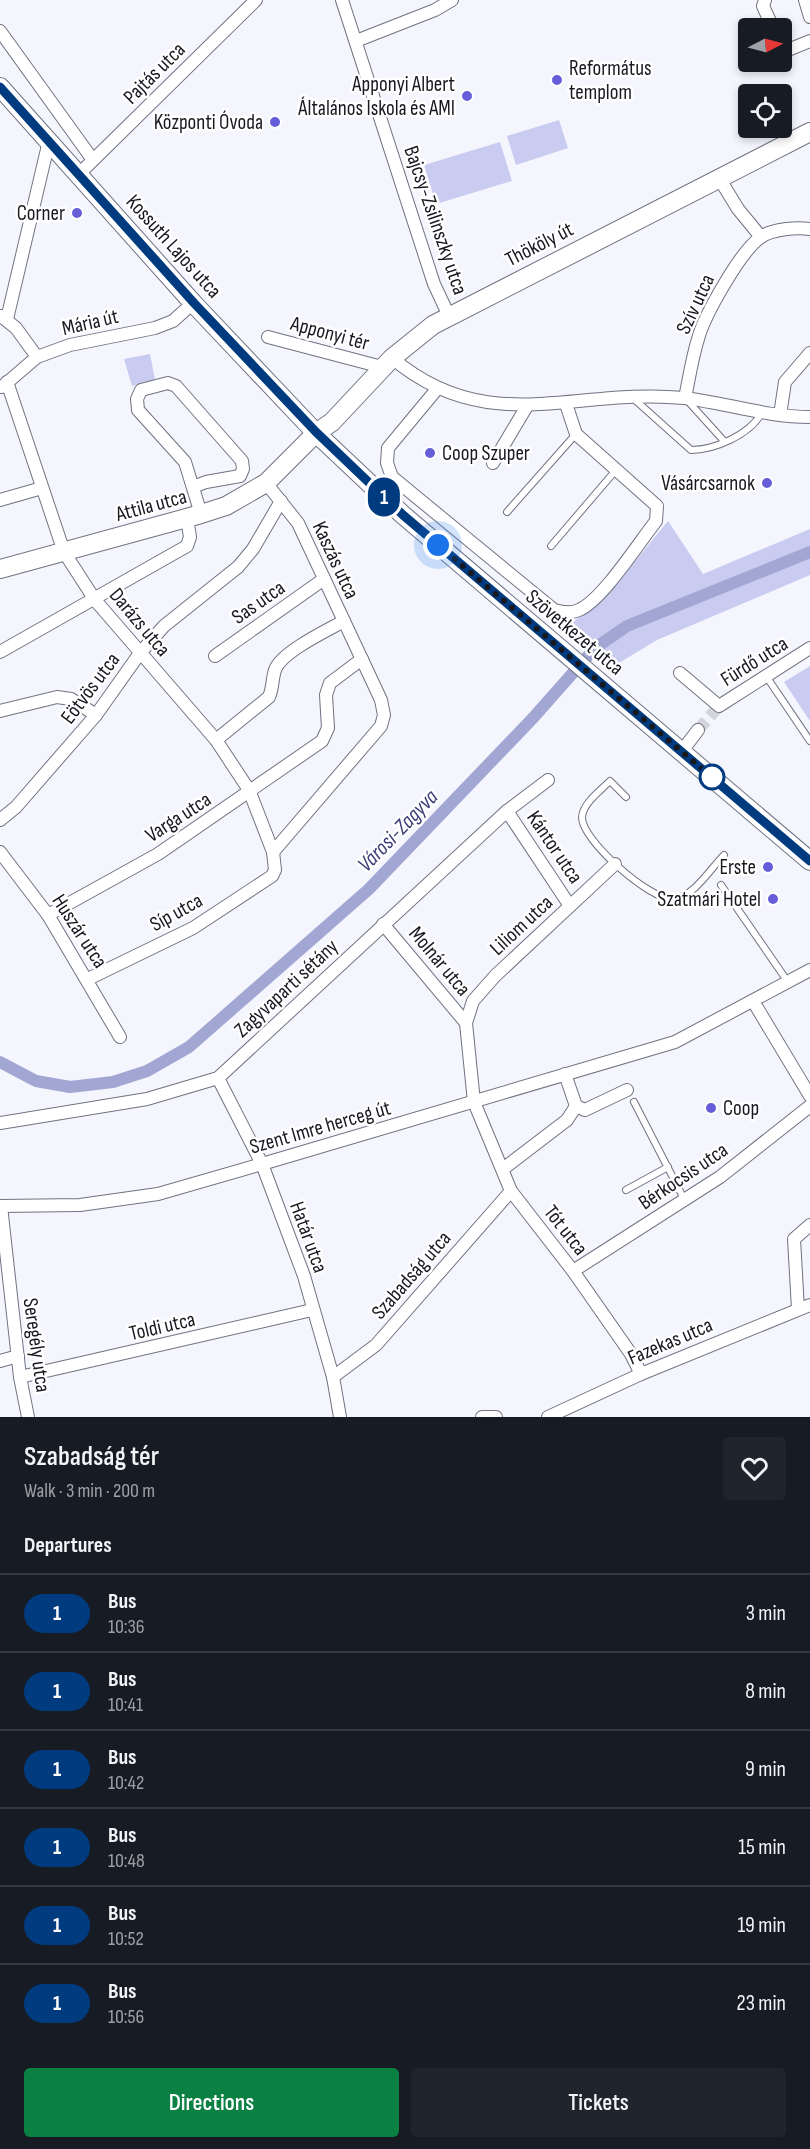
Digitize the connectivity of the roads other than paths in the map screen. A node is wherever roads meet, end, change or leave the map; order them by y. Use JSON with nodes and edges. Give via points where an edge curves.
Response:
{"nodes":[{"id":1,"x":256,"y":0,"type":"edge"},
{"id":2,"x":342,"y":0,"type":"edge"},
{"id":3,"x":452,"y":0,"type":"edge"},
{"id":4,"x":765,"y":0,"type":"edge"},
{"id":5,"x":805,"y":0,"type":"edge"},
{"id":6,"x":768,"y":18,"type":"edge"},
{"id":7,"x":810,"y":18,"type":"edge"},
{"id":8,"x":0,"y":31,"type":"edge"},
{"id":9,"x":356,"y":41,"type":"junction"},
{"id":10,"x":810,"y":41,"type":"edge"},
{"id":11,"x":792,"y":48,"type":"edge"},
{"id":12,"x":0,"y":87,"type":"edge"},
{"id":13,"x":810,"y":132,"type":"edge"},
{"id":14,"x":50,"y":141,"type":"junction"},
{"id":15,"x":93,"y":160,"type":"junction"},
{"id":16,"x":79,"y":174,"type":"junction"},
{"id":17,"x":719,"y":178,"type":"junction"},
{"id":18,"x":810,"y":229,"type":"edge"},
{"id":19,"x":761,"y":237,"type":"junction"},
{"id":20,"x":194,"y":303,"type":"junction"},
{"id":21,"x":449,"y":316,"type":"junction"},
{"id":22,"x":4,"y":317,"type":"edge"},
{"id":23,"x":268,"y":337,"type":"dead end"},
{"id":24,"x":810,"y":353,"type":"edge"},
{"id":25,"x":38,"y":357,"type":"junction"},
{"id":26,"x":387,"y":362,"type":"junction"},
{"id":27,"x":3,"y":385,"type":"edge"},
{"id":28,"x":437,"y":389,"type":"junction"},
{"id":29,"x":685,"y":398,"type":"junction"},
{"id":30,"x":634,"y":399,"type":"junction"},
{"id":31,"x":566,"y":404,"type":"junction"},
{"id":32,"x":527,"y":406,"type":"junction"},
{"id":33,"x":761,"y":414,"type":"junction"},
{"id":34,"x":780,"y":416,"type":"junction"},
{"id":35,"x":810,"y":417,"type":"edge"},
{"id":36,"x":316,"y":432,"type":"junction"},
{"id":37,"x":576,"y":434,"type":"junction"},
{"id":38,"x":724,"y":441,"type":"junction"},
{"id":39,"x":297,"y":453,"type":"joint"},
{"id":40,"x":494,"y":463,"type":"dead end"},
{"id":41,"x":616,"y":470,"type":"junction"},
{"id":42,"x":266,"y":483,"type":"junction"},
{"id":43,"x":193,"y":487,"type":"junction"},
{"id":44,"x":42,"y":488,"type":"junction"},
{"id":45,"x":0,"y":500,"type":"edge"},
{"id":46,"x":281,"y":501,"type":"junction"},
{"id":47,"x":507,"y":512,"type":"dead end"},
{"id":48,"x":194,"y":516,"type":"junction"},
{"id":49,"x":551,"y":546,"type":"dead end"},
{"id":50,"x":64,"y":552,"type":"junction"},
{"id":51,"x":0,"y":569,"type":"edge"},
{"id":52,"x":324,"y":579,"type":"junction"},
{"id":53,"x":95,"y":600,"type":"junction"},
{"id":54,"x":344,"y":621,"type":"junction"},
{"id":55,"x":810,"y":648,"type":"edge"},
{"id":56,"x":0,"y":652,"type":"edge"},
{"id":57,"x":140,"y":653,"type":"junction"},
{"id":58,"x":215,"y":656,"type":"dead end"},
{"id":59,"x":362,"y":659,"type":"junction"},
{"id":60,"x":680,"y":673,"type":"dead end"},
{"id":61,"x":766,"y":676,"type":"junction"},
{"id":62,"x":0,"y":711,"type":"edge"},
{"id":63,"x":96,"y":715,"type":"junction"},
{"id":64,"x":699,"y":730,"type":"tunnel mouth"},
{"id":65,"x":216,"y":740,"type":"junction"},
{"id":66,"x":810,"y":741,"type":"edge"},
{"id":67,"x":682,"y":752,"type":"junction"},
{"id":68,"x":548,"y":780,"type":"dead end"},
{"id":69,"x":249,"y":790,"type":"junction"},
{"id":70,"x":626,"y":797,"type":"dead end"},
{"id":71,"x":507,"y":811,"type":"junction"},
{"id":72,"x":0,"y":820,"type":"edge"},
{"id":73,"x":0,"y":852,"type":"edge"},
{"id":74,"x":273,"y":852,"type":"junction"},
{"id":75,"x":724,"y":855,"type":"dead end"},
{"id":76,"x":810,"y":861,"type":"edge"},
{"id":77,"x":615,"y":864,"type":"junction"},
{"id":78,"x":275,"y":870,"type":"joint"},
{"id":79,"x":721,"y":885,"type":"dead end"},
{"id":80,"x":570,"y":906,"type":"junction"},
{"id":81,"x":48,"y":915,"type":"junction"},
{"id":82,"x":383,"y":924,"type":"junction"},
{"id":83,"x":810,"y":970,"type":"edge"},
{"id":84,"x":88,"y":979,"type":"junction"},
{"id":85,"x":788,"y":982,"type":"junction"},
{"id":86,"x":753,"y":1001,"type":"junction"},
{"id":87,"x":466,"y":1023,"type":"junction"},
{"id":88,"x":120,"y":1037,"type":"dead end"},
{"id":89,"x":565,"y":1074,"type":"junction"},
{"id":90,"x":218,"y":1078,"type":"junction"},
{"id":91,"x":627,"y":1090,"type":"dead end"},
{"id":92,"x":810,"y":1096,"type":"edge"},
{"id":93,"x":474,"y":1102,"type":"junction"},
{"id":94,"x":634,"y":1102,"type":"dead end"},
{"id":95,"x":576,"y":1106,"type":"junction"},
{"id":96,"x":810,"y":1107,"type":"edge"},
{"id":97,"x":0,"y":1123,"type":"edge"},
{"id":98,"x":262,"y":1164,"type":"junction"},
{"id":99,"x":668,"y":1167,"type":"junction"},
{"id":100,"x":503,"y":1169,"type":"junction"},
{"id":101,"x":626,"y":1190,"type":"dead end"},
{"id":102,"x":511,"y":1191,"type":"junction"},
{"id":103,"x":684,"y":1199,"type":"junction"},
{"id":104,"x":1,"y":1206,"type":"edge"},
{"id":105,"x":810,"y":1226,"type":"edge"},
{"id":106,"x":573,"y":1271,"type":"junction"},
{"id":107,"x":810,"y":1305,"type":"edge"},
{"id":108,"x":798,"y":1309,"type":"junction"},
{"id":109,"x":312,"y":1310,"type":"junction"},
{"id":110,"x":18,"y":1356,"type":"junction"},
{"id":111,"x":0,"y":1361,"type":"edge"},
{"id":112,"x":641,"y":1374,"type":"junction"},
{"id":113,"x":20,"y":1377,"type":"junction"},
{"id":114,"x":333,"y":1377,"type":"junction"},
{"id":115,"x":28,"y":1417,"type":"edge"},
{"id":116,"x":340,"y":1417,"type":"edge"},
{"id":117,"x":482,"y":1417,"type":"edge"},
{"id":118,"x":496,"y":1417,"type":"edge"},
{"id":119,"x":548,"y":1417,"type":"edge"}],
"edges":[{"from":1,"to":15,"type":"street","name":"Pajtás utca"},
{"from":2,"to":9,"type":"street","name":"Bajcsy-Zsilinszky utca"},
{"from":3,"to":9,"type":"street"},
{"from":4,"to":6,"type":"street","via":[[763,6]]},
{"from":5,"to":7,"type":"street"},
{"from":8,"to":15,"type":"street"},
{"from":9,"to":21,"type":"street","name":"Bajcsy-Zsilinszky utca","via":[[434,284]]},
{"from":10,"to":11,"type":"street"},
{"from":12,"to":14,"type":"street","name":"Kossuth Lajos utca"},
{"from":13,"to":17,"type":"street","name":"Thököly út"},
{"from":14,"to":16,"type":"street","name":"Kossuth Lajos utca"},
{"from":14,"to":22,"type":"street"},
{"from":15,"to":16,"type":"street","name":"Pajtás utca"},
{"from":16,"to":20,"type":"street","name":"Kossuth Lajos utca"},
{"from":17,"to":19,"type":"street"},
{"from":17,"to":21,"type":"street","name":"Thököly út"},
{"from":18,"to":19,"type":"street","via":[[798,227]]},
{"from":19,"to":29,"type":"street","name":"Szív utca","via":[[723,286],[698,337]]},
{"from":20,"to":25,"type":"street","name":"Mária út","via":[[173,321],[155,328],[70,345]]},
{"from":20,"to":36,"type":"street","name":"Kossuth Lajos utca"},
{"from":21,"to":26,"type":"street","name":"Thököly út"},
{"from":22,"to":25,"type":"street"},
{"from":23,"to":26,"type":"street","name":"Apponyi tér"},
{"from":24,"to":34,"type":"street","via":[[785,382]]},
{"from":25,"to":27,"type":"street","name":"Mária út"},
{"from":26,"to":28,"type":"street"},
{"from":26,"to":36,"type":"street","name":"Thököly út","via":[[332,422]]},
{"from":27,"to":44,"type":"street","name":"Darázs utca"},
{"from":28,"to":32,"type":"street","via":[[489,403]]},
{"from":28,"to":41,"type":"street","name":"Szövetkezet utca","via":[[388,448],[387,463],[392,477],[554,610],[580,610],[597,597],[656,521],[657,506]]},
{"from":29,"to":30,"type":"street"},
{"from":29,"to":33,"type":"street"},
{"from":29,"to":38,"type":"lane"},
{"from":30,"to":31,"type":"street"},
{"from":30,"to":38,"type":"lane","via":[[691,450],[706,450]]},
{"from":31,"to":32,"type":"street"},
{"from":31,"to":37,"type":"street","name":"Szövetkezet utca"},
{"from":32,"to":40,"type":"street"},
{"from":33,"to":34,"type":"street"},
{"from":33,"to":38,"type":"lane","via":[[748,429]]},
{"from":34,"to":35,"type":"street"},
{"from":36,"to":39,"type":"street","name":"Thököly út"},
{"from":36,"to":67,"type":"street","name":"Szövetkezet utca","via":[[403,515]]},
{"from":37,"to":41,"type":"street","name":"Szövetkezet utca"},
{"from":37,"to":47,"type":"lane"},
{"from":39,"to":42,"type":"street","name":"Attila utca"},
{"from":41,"to":49,"type":"lane"},
{"from":42,"to":46,"type":"street","name":"Kaszás utca"},
{"from":42,"to":48,"type":"street","name":"Attila utca","via":[[226,506]]},
{"from":43,"to":43,"type":"street","via":[[185,462],[138,410],[136,399],[141,390],[168,383],[176,386],[242,461],[240,476]]},
{"from":43,"to":48,"type":"street"},
{"from":44,"to":45,"type":"street"},
{"from":44,"to":50,"type":"street","name":"Darázs utca"},
{"from":46,"to":52,"type":"street","name":"Kaszás utca","via":[[298,523]]},
{"from":46,"to":57,"type":"street","name":"Eötvös utca","via":[[238,567],[164,626]]},
{"from":48,"to":50,"type":"street","name":"Attila utca"},
{"from":48,"to":53,"type":"street","via":[[187,546]]},
{"from":50,"to":51,"type":"street","name":"Attila utca"},
{"from":50,"to":53,"type":"street","name":"Darázs utca"},
{"from":52,"to":54,"type":"street","name":"Kaszás utca"},
{"from":52,"to":58,"type":"street","name":"Sas utca"},
{"from":53,"to":56,"type":"street"},
{"from":53,"to":57,"type":"street","name":"Darázs utca"},
{"from":54,"to":59,"type":"street","name":"Kaszás utca"},
{"from":54,"to":65,"type":"street","via":[[312,638],[284,660],[275,669],[269,697]]},
{"from":55,"to":61,"type":"street","name":"Fürdő utca"},
{"from":57,"to":63,"type":"street","name":"Eötvös utca"},
{"from":57,"to":65,"type":"street","name":"Darázs utca"},
{"from":59,"to":69,"type":"street","name":"Varga utca","via":[[330,683],[326,695],[328,728],[322,741]]},
{"from":59,"to":74,"type":"street","name":"Kaszás utca","via":[[381,700],[381,726]]},
{"from":60,"to":61,"type":"street","name":"Fürdő utca","via":[[718,706]]},
{"from":61,"to":66,"type":"lane"},
{"from":62,"to":63,"type":"street","via":[[57,697],[71,699]]},
{"from":63,"to":72,"type":"street","name":"Eötvös utca","via":[[16,807]]},
{"from":64,"to":67,"type":"street"},
{"from":65,"to":69,"type":"street","name":"Darázs utca"},
{"from":67,"to":76,"type":"street","name":"Szövetkezet utca"},
{"from":68,"to":71,"type":"street","name":"Zagyvaparti sétány"},
{"from":69,"to":74,"type":"street","name":"Darázs utca"},
{"from":69,"to":81,"type":"street","name":"Varga utca","via":[[158,854]]},
{"from":70,"to":77,"type":"lane","via":[[610,781],[585,808],[582,817],[585,830]]},
{"from":71,"to":80,"type":"street","name":"Kántor utca"},
{"from":71,"to":82,"type":"street","name":"Zagyvaparti sétány"},
{"from":73,"to":81,"type":"street","name":"Huszár utca"},
{"from":74,"to":78,"type":"street","name":"Darázs utca"},
{"from":75,"to":77,"type":"lane","via":[[688,894],[675,900],[660,898]]},
{"from":77,"to":80,"type":"street","name":"Liliom utca"},
{"from":78,"to":84,"type":"street","name":"Síp utca","via":[[272,876],[193,928]]},
{"from":79,"to":85,"type":"lane"},
{"from":80,"to":87,"type":"street","name":"Liliom utca","via":[[495,976],[473,1001]]},
{"from":81,"to":84,"type":"street","name":"Huszár utca"},
{"from":82,"to":87,"type":"street","name":"Molnár utca"},
{"from":82,"to":90,"type":"street","name":"Zagyvaparti sétány"},
{"from":83,"to":85,"type":"street","name":"Szent Imre herceg út"},
{"from":84,"to":88,"type":"street","name":"Huszár utca"},
{"from":85,"to":86,"type":"street","name":"Szent Imre herceg út"},
{"from":86,"to":89,"type":"street","name":"Szent Imre herceg út","via":[[695,1034]]},
{"from":86,"to":92,"type":"street"},
{"from":87,"to":93,"type":"street","name":"Tót utca"},
{"from":89,"to":93,"type":"street","name":"Szent Imre herceg út"},
{"from":89,"to":95,"type":"street"},
{"from":90,"to":97,"type":"street","name":"Zagyvaparti sétány","via":[[147,1099]]},
{"from":90,"to":98,"type":"street","name":"Határ utca"},
{"from":91,"to":95,"type":"street","via":[[585,1110]]},
{"from":93,"to":98,"type":"street","name":"Szent Imre herceg út"},
{"from":93,"to":100,"type":"street","name":"Tót utca"},
{"from":94,"to":99,"type":"lane"},
{"from":95,"to":100,"type":"street","via":[[567,1120]]},
{"from":96,"to":103,"type":"street","name":"Bérkocsis utca","via":[[720,1177]]},
{"from":98,"to":104,"type":"street","name":"Szent Imre herceg út","via":[[158,1194],[80,1205]]},
{"from":98,"to":109,"type":"street","name":"Határ utca","via":[[304,1276]]},
{"from":99,"to":101,"type":"lane"},
{"from":99,"to":103,"type":"lane"},
{"from":100,"to":102,"type":"street","name":"Tót utca"},
{"from":102,"to":106,"type":"street","name":"Tót utca"},
{"from":102,"to":114,"type":"street","name":"Szabadság utca","via":[[376,1345]]},
{"from":103,"to":106,"type":"street","name":"Bérkocsis utca"},
{"from":104,"to":110,"type":"street","name":"Seregély utca"},
{"from":105,"to":108,"type":"street","via":[[794,1239]]},
{"from":106,"to":112,"type":"street","name":"Tót utca"},
{"from":107,"to":108,"type":"street","name":"Fazekas utca"},
{"from":108,"to":112,"type":"street","name":"Fazekas utca"},
{"from":109,"to":113,"type":"street","name":"Toldi utca"},
{"from":109,"to":114,"type":"street","name":"Határ utca"},
{"from":110,"to":111,"type":"street"},
{"from":110,"to":113,"type":"street","name":"Seregély utca"},
{"from":112,"to":119,"type":"street","name":"Fazekas utca"},
{"from":113,"to":115,"type":"street","name":"Seregély utca"},
{"from":114,"to":116,"type":"street","name":"Határ utca"},
{"from":117,"to":118,"type":"street"}]}
